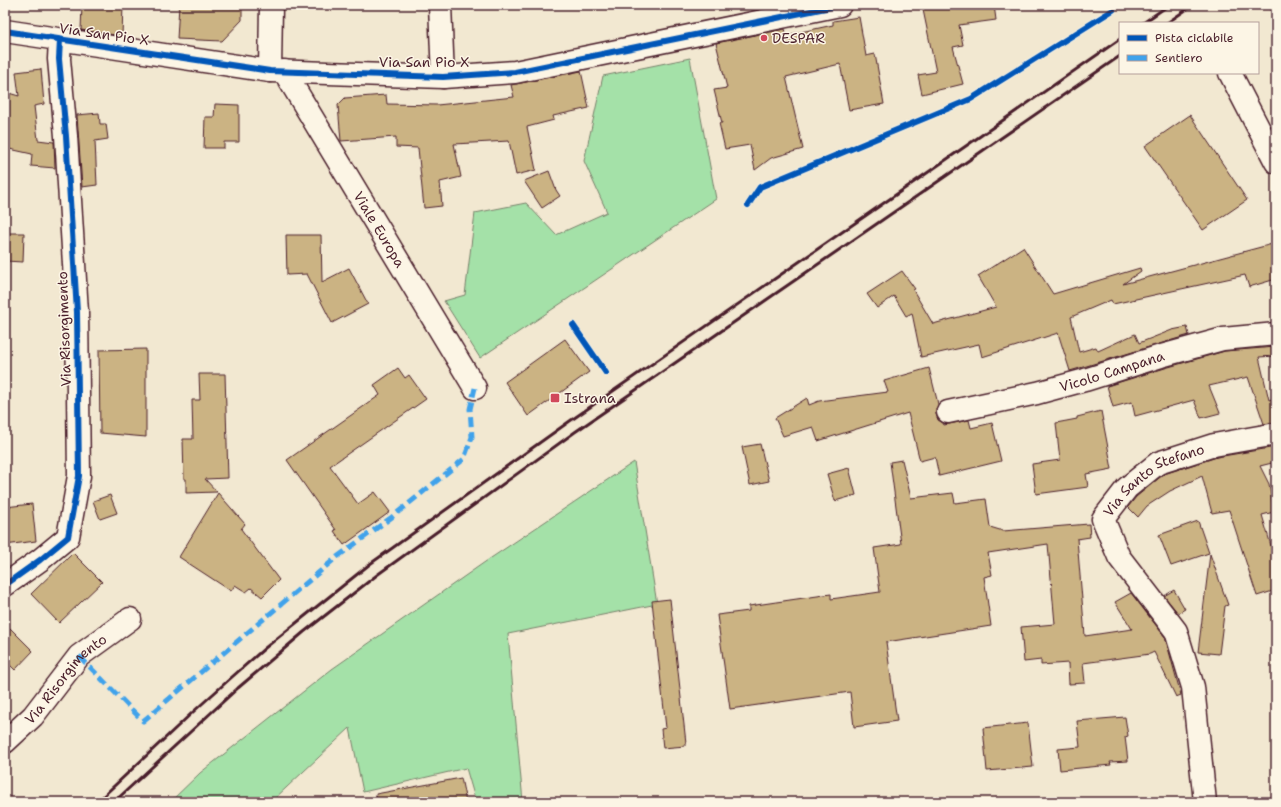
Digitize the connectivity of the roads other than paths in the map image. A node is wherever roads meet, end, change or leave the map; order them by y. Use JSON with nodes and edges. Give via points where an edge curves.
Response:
{"nodes":[{"id":1,"x":271,"y":5,"type":"edge"},
{"id":2,"x":440,"y":5,"type":"edge"},
{"id":3,"x":840,"y":5,"type":"edge"},
{"id":4,"x":799,"y":9,"type":"edge"},
{"id":5,"x":5,"y":30,"type":"edge"},
{"id":6,"x":60,"y":40,"type":"junction"},
{"id":7,"x":277,"y":71,"type":"junction"},
{"id":8,"x":1231,"y":74,"type":"edge"},
{"id":9,"x":443,"y":77,"type":"junction"},
{"id":10,"x":1276,"y":162,"type":"edge"},
{"id":11,"x":1276,"y":334,"type":"edge"},
{"id":12,"x":475,"y":388,"type":"dead end"},
{"id":13,"x":948,"y":412,"type":"dead end"},
{"id":14,"x":1276,"y":434,"type":"edge"},
{"id":15,"x":5,"y":585,"type":"edge"},
{"id":16,"x":130,"y":619,"type":"dead end"},
{"id":17,"x":5,"y":742,"type":"edge"},
{"id":18,"x":1205,"y":802,"type":"edge"}],
"edges":[{"from":1,"to":7,"type":"street"},
{"from":2,"to":9,"type":"street","name":"Via San Pio X"},
{"from":3,"to":4,"type":"street","name":"Via San Pio X"},
{"from":4,"to":9,"type":"street","name":"Via San Pio X","via":[[515,72]]},
{"from":5,"to":6,"type":"street","name":"Via San Pio X"},
{"from":6,"to":7,"type":"street","name":"Via San Pio X"},
{"from":6,"to":15,"type":"street","name":"Via Risorgimento","via":[[59,59],[77,312],[80,476],[68,536]]},
{"from":7,"to":9,"type":"street","name":"Via San Pio X"},
{"from":7,"to":12,"type":"street","name":"Viale Europa"},
{"from":8,"to":10,"type":"street"},
{"from":11,"to":13,"type":"street","name":"Vicolo Campana","via":[[1223,339],[1037,393]]},
{"from":14,"to":18,"type":"street","name":"Via Santo Stefano","via":[[1214,446],[1158,463],[1127,488],[1103,518],[1119,557],[1176,631],[1193,687]]},
{"from":16,"to":17,"type":"street","name":"Via Risorgimento","via":[[79,656],[33,716]]}]}
